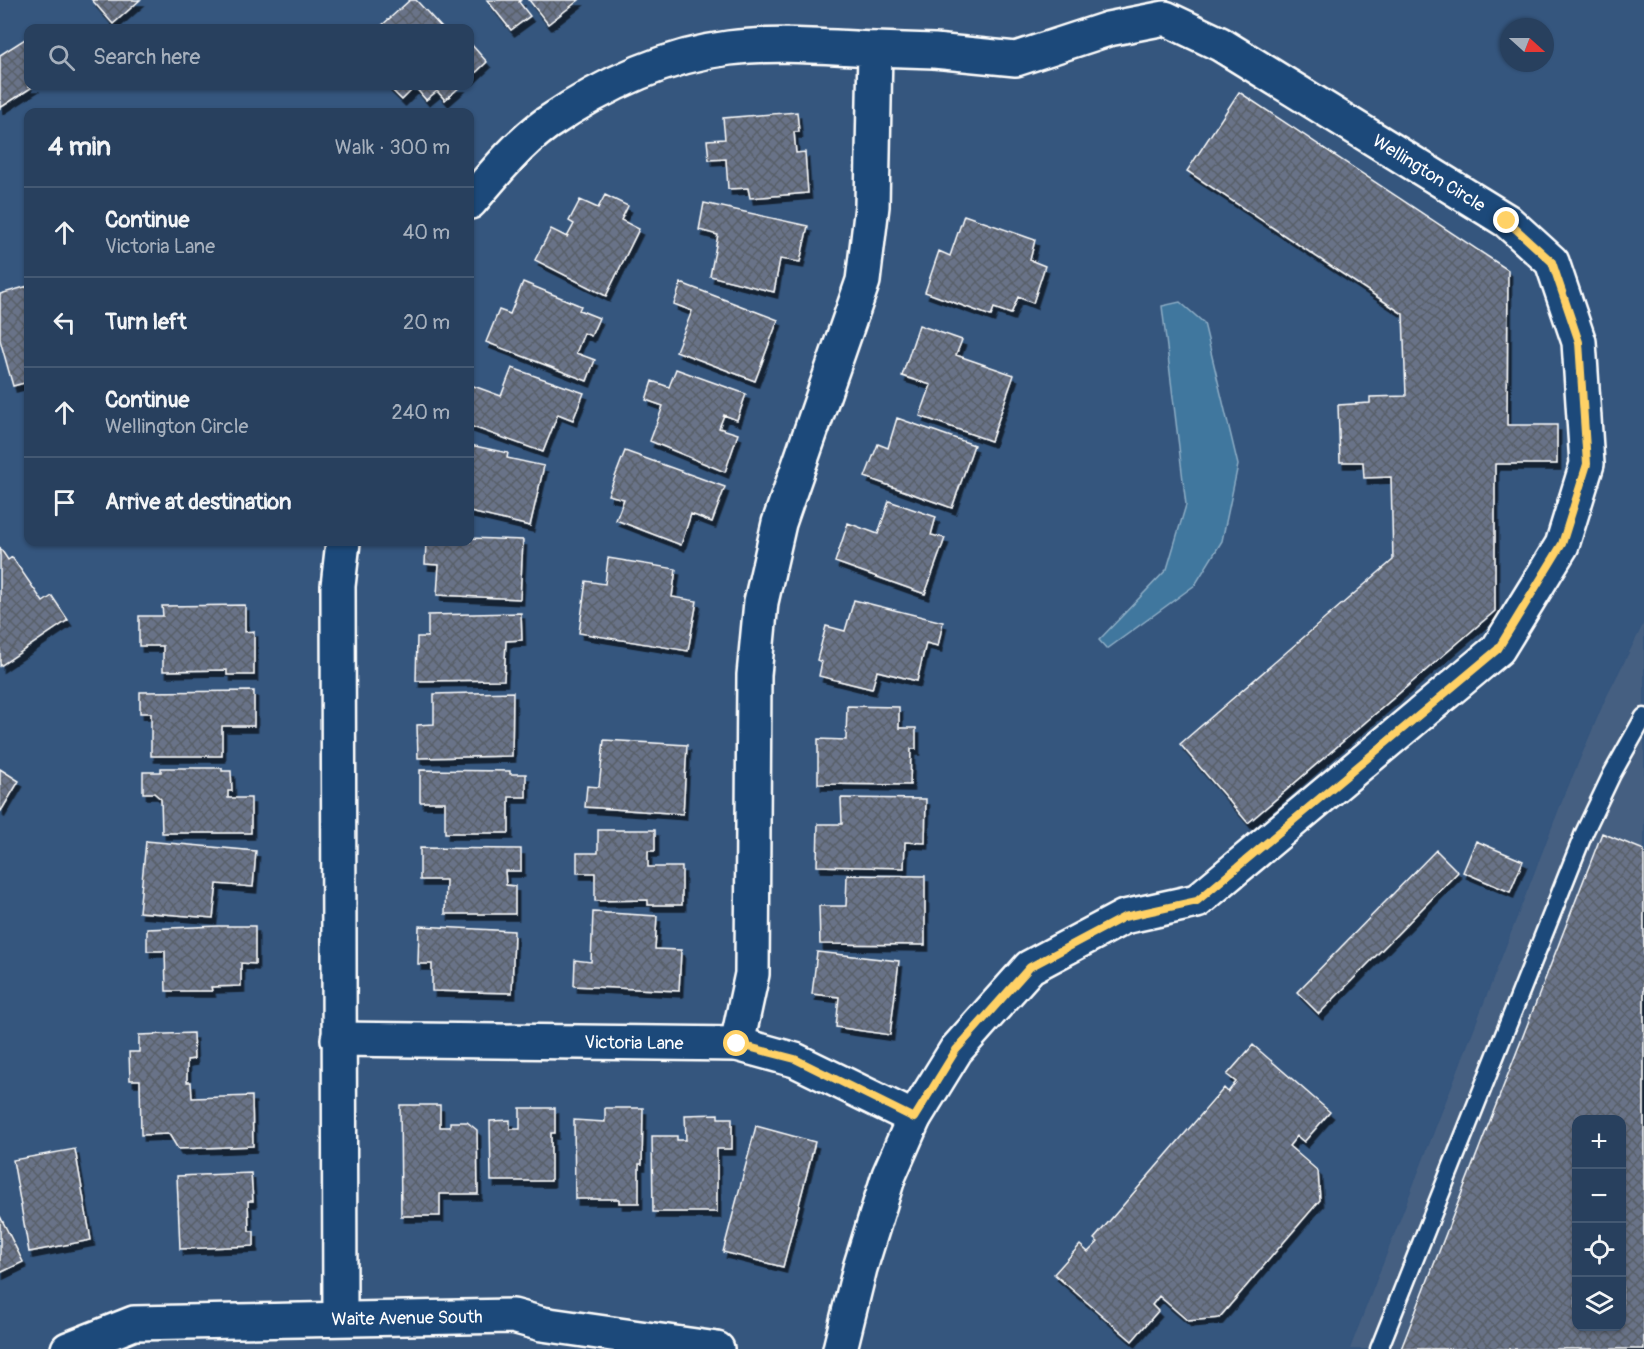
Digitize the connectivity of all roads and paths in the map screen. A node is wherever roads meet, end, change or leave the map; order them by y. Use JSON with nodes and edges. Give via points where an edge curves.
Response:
{"nodes":[{"id":1,"x":875,"y":49,"type":"junction"},
{"id":2,"x":474,"y":196,"type":"edge"},
{"id":3,"x":343,"y":546,"type":"edge"},
{"id":4,"x":1644,"y":717,"type":"edge"},
{"id":5,"x":338,"y":1039,"type":"junction"},
{"id":6,"x":737,"y":1044,"type":"junction"},
{"id":7,"x":914,"y":1118,"type":"junction"},
{"id":8,"x":340,"y":1318,"type":"junction"},
{"id":9,"x":539,"y":1336,"type":"edge"},
{"id":10,"x":88,"y":1345,"type":"edge"},
{"id":11,"x":717,"y":1349,"type":"edge"},
{"id":12,"x":840,"y":1349,"type":"edge"},
{"id":13,"x":1379,"y":1349,"type":"edge"}],
"edges":[{"from":1,"to":2,"type":"street","name":"Wellington Circle","via":[[730,48],[670,60],[608,87],[545,125]]},
{"from":1,"to":6,"type":"street","via":[[872,206],[864,281],[779,523],[760,602],[754,675],[752,974]]},
{"from":1,"to":7,"type":"street","name":"Wellington Circle","via":[[1016,59],[1108,29],[1165,18],[1220,44],[1507,221],[1552,262],[1579,342],[1587,464],[1562,544],[1498,649],[1197,901],[1124,917],[1030,967],[956,1050]]},
{"from":3,"to":5,"type":"street","via":[[338,586]]},
{"from":4,"to":13,"type":"lane","via":[[1584,833]]},
{"from":5,"to":6,"type":"street","name":"Victoria Lane"},
{"from":5,"to":8,"type":"street"},
{"from":6,"to":7,"type":"street","name":"Victoria Lane","via":[[795,1059]]},
{"from":7,"to":12,"type":"street","name":"Wellington Circle","via":[[889,1174]]},
{"from":8,"to":9,"type":"street","name":"Waite Avenue South","via":[[513,1317]]},
{"from":8,"to":10,"type":"street","name":"Waite Avenue South","via":[[134,1323]]},
{"from":9,"to":11,"type":"street","name":"Waite Avenue South"}]}
